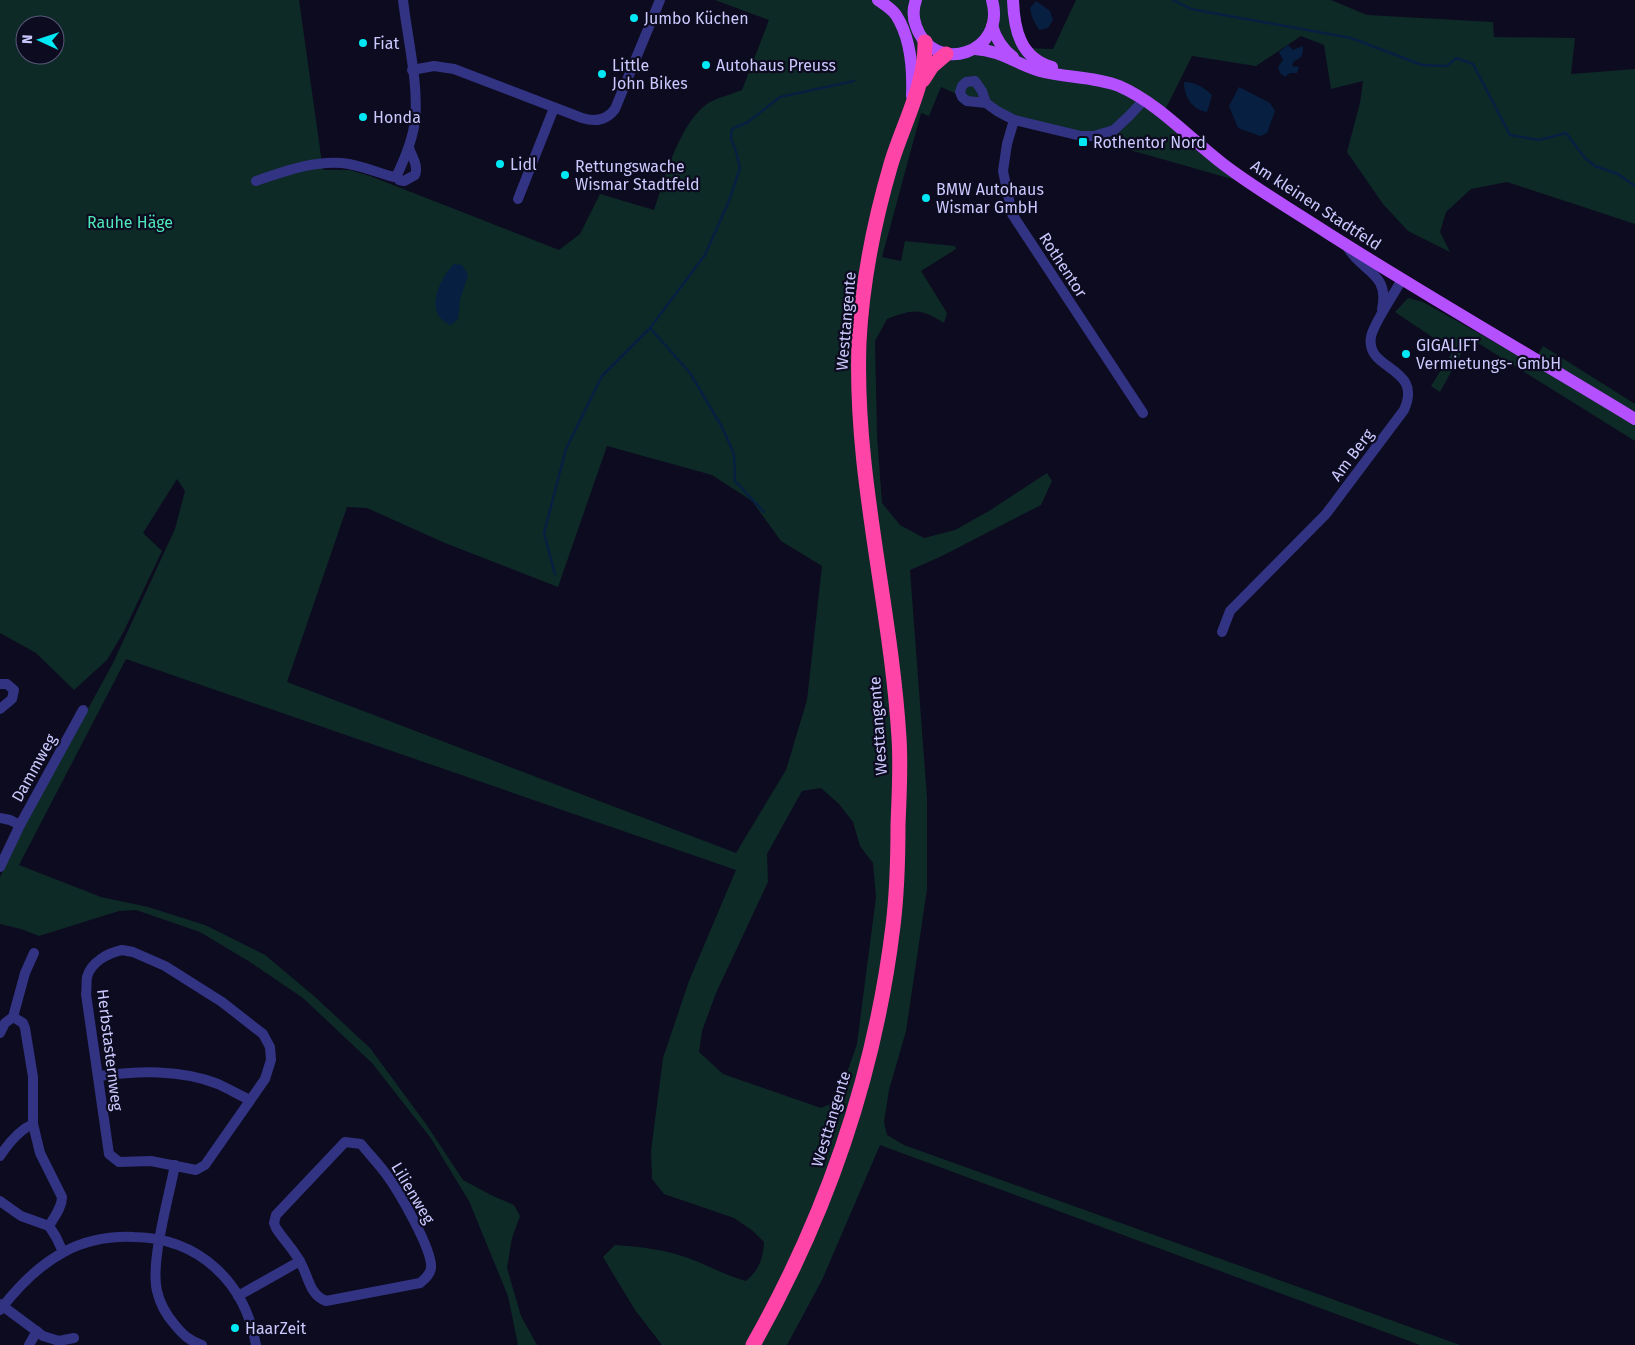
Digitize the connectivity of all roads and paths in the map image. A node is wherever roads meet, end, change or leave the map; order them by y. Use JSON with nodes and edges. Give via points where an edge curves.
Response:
{"nodes":[{"id":1,"x":402,"y":0,"type":"edge"},
{"id":2,"x":660,"y":0,"type":"edge"},
{"id":3,"x":878,"y":0,"type":"edge"},
{"id":4,"x":907,"y":0,"type":"edge"},
{"id":5,"x":916,"y":0,"type":"edge"},
{"id":6,"x":992,"y":0,"type":"edge"},
{"id":7,"x":1013,"y":0,"type":"edge"},
{"id":8,"x":914,"y":14,"type":"junction"},
{"id":9,"x":992,"y":26,"type":"junction"},
{"id":10,"x":925,"y":42,"type":"junction"},
{"id":11,"x":975,"y":48,"type":"junction"},
{"id":12,"x":946,"y":54,"type":"junction"},
{"id":13,"x":1018,"y":62,"type":"junction"},
{"id":14,"x":412,"y":70,"type":"junction"},
{"id":15,"x":1084,"y":77,"type":"junction"},
{"id":16,"x":915,"y":96,"type":"junction"},
{"id":17,"x":1144,"y":100,"type":"junction"},
{"id":18,"x":986,"y":103,"type":"dead end"},
{"id":19,"x":554,"y":108,"type":"junction"},
{"id":20,"x":1014,"y":120,"type":"junction"},
{"id":21,"x":409,"y":146,"type":"junction"},
{"id":22,"x":397,"y":175,"type":"junction"},
{"id":23,"x":256,"y":181,"type":"dead end"},
{"id":24,"x":518,"y":199,"type":"dead end"},
{"id":25,"x":1346,"y":244,"type":"junction"},
{"id":26,"x":1402,"y":279,"type":"junction"},
{"id":27,"x":1380,"y":318,"type":"junction"},
{"id":28,"x":1142,"y":413,"type":"dead end"},
{"id":29,"x":1635,"y":419,"type":"edge"},
{"id":30,"x":1222,"y":632,"type":"dead end"},
{"id":31,"x":0,"y":684,"type":"edge"},
{"id":32,"x":0,"y":709,"type":"edge"},
{"id":33,"x":83,"y":710,"type":"dead end"},
{"id":34,"x":0,"y":818,"type":"edge"},
{"id":35,"x":20,"y":825,"type":"junction"},
{"id":36,"x":0,"y":868,"type":"edge"},
{"id":37,"x":34,"y":953,"type":"dead end"},
{"id":38,"x":13,"y":1017,"type":"junction"},
{"id":39,"x":0,"y":1033,"type":"edge"},
{"id":40,"x":99,"y":1076,"type":"junction"},
{"id":41,"x":250,"y":1100,"type":"junction"},
{"id":42,"x":32,"y":1124,"type":"junction"},
{"id":43,"x":0,"y":1156,"type":"edge"},
{"id":44,"x":175,"y":1165,"type":"junction"},
{"id":45,"x":0,"y":1201,"type":"edge"},
{"id":46,"x":48,"y":1226,"type":"junction"},
{"id":47,"x":160,"y":1239,"type":"junction"},
{"id":48,"x":63,"y":1252,"type":"junction"},
{"id":49,"x":300,"y":1261,"type":"junction"},
{"id":50,"x":238,"y":1296,"type":"junction"},
{"id":51,"x":1,"y":1307,"type":"edge"},
{"id":52,"x":37,"y":1331,"type":"junction"},
{"id":53,"x":74,"y":1338,"type":"dead end"},
{"id":54,"x":29,"y":1345,"type":"edge"},
{"id":55,"x":202,"y":1345,"type":"edge"},
{"id":56,"x":256,"y":1345,"type":"edge"},
{"id":57,"x":753,"y":1345,"type":"edge"}],
"edges":[{"from":1,"to":14,"type":"street"},
{"from":2,"to":19,"type":"street","via":[[613,112],[594,120]]},
{"from":3,"to":16,"type":"main road","via":[[895,14],[902,26]]},
{"from":4,"to":8,"type":"main road"},
{"from":5,"to":8,"type":"main road"},
{"from":6,"to":9,"type":"main road"},
{"from":7,"to":15,"type":"main road","via":[[1014,24],[1030,56],[1043,65],[1074,71]]},
{"from":8,"to":10,"type":"main road","via":[[918,32]]},
{"from":9,"to":11,"type":"main road"},
{"from":9,"to":13,"type":"main road","via":[[1002,46]]},
{"from":10,"to":12,"type":"main road"},
{"from":10,"to":16,"type":"highway","name":"Westtangente","via":[[924,62]]},
{"from":11,"to":12,"type":"main road"},
{"from":11,"to":13,"type":"main road"},
{"from":12,"to":16,"type":"highway","name":"Westtangente","via":[[932,66]]},
{"from":13,"to":15,"type":"main road","via":[[1043,72]]},
{"from":14,"to":19,"type":"street","via":[[434,66],[454,69]]},
{"from":14,"to":21,"type":"street","via":[[415,120]]},
{"from":15,"to":17,"type":"main road","name":"Am kleinen Stadtfeld","via":[[1102,80]]},
{"from":16,"to":57,"type":"highway","name":"Westtangente","via":[[897,144],[878,213],[864,294],[858,386],[865,476],[899,739],[893,926],[871,1048],[853,1116],[827,1191],[791,1273]]},
{"from":17,"to":20,"type":"street","via":[[1114,130],[1094,136],[1081,136]]},
{"from":17,"to":25,"type":"main road","name":"Am kleinen Stadtfeld","via":[[1222,164]]},
{"from":18,"to":20,"type":"street"},
{"from":19,"to":24,"type":"street"},
{"from":20,"to":28,"type":"street","name":"Rothentor","via":[[1003,171],[1012,214]]},
{"from":21,"to":22,"type":"street"},
{"from":21,"to":22,"type":"street","via":[[417,167],[415,175],[404,181]]},
{"from":22,"to":23,"type":"street","via":[[329,163],[290,170]]},
{"from":25,"to":26,"type":"main road","name":"Am kleinen Stadtfeld"},
{"from":25,"to":27,"type":"street","via":[[1382,285],[1384,300]]},
{"from":26,"to":27,"type":"street","name":"Am Berg"},
{"from":26,"to":29,"type":"main road","name":"Am kleinen Stadtfeld"},
{"from":27,"to":30,"type":"street","name":"Am Berg","via":[[1371,334],[1371,349],[1406,382],[1408,396],[1404,410],[1326,514],[1230,611]]},
{"from":31,"to":32,"type":"street","via":[[7,684],[14,690],[12,699]]},
{"from":33,"to":35,"type":"street","name":"Dammweg"},
{"from":34,"to":35,"type":"street"},
{"from":35,"to":36,"type":"street","name":"Dammweg"},
{"from":37,"to":38,"type":"street"},
{"from":38,"to":39,"type":"street"},
{"from":38,"to":42,"type":"street","via":[[23,1023],[27,1037],[33,1077]]},
{"from":40,"to":41,"type":"street","via":[[130,1072],[180,1074],[217,1084]]},
{"from":40,"to":41,"type":"street","name":"Herbstasternweg","via":[[86,994],[87,976],[94,965],[110,952],[122,950],[165,966],[222,1002],[263,1034],[272,1060],[265,1079]]},
{"from":40,"to":44,"type":"street","name":"Herbstasternweg","via":[[109,1154],[119,1162],[150,1161]]},
{"from":41,"to":44,"type":"street","name":"Herbstasternweg","via":[[205,1166],[196,1170]]},
{"from":42,"to":43,"type":"street"},
{"from":42,"to":46,"type":"street","via":[[40,1153],[62,1197],[62,1203]]},
{"from":44,"to":47,"type":"street"},
{"from":45,"to":46,"type":"street","via":[[21,1216]]},
{"from":46,"to":48,"type":"street"},
{"from":47,"to":48,"type":"street","via":[[111,1237]]},
{"from":47,"to":50,"type":"street","via":[[191,1250],[211,1263]]},
{"from":47,"to":55,"type":"street","via":[[155,1270],[157,1291],[166,1315],[191,1342]]},
{"from":48,"to":51,"type":"street","via":[[32,1275]]},
{"from":49,"to":49,"type":"street","name":"Lilienweg","via":[[313,1292],[326,1302],[420,1283],[431,1271],[429,1255],[415,1223],[386,1175],[360,1144],[345,1142],[276,1215],[276,1228]]},
{"from":49,"to":50,"type":"street"},
{"from":50,"to":56,"type":"street"},
{"from":51,"to":52,"type":"street"},
{"from":52,"to":53,"type":"street","via":[[54,1341]]},
{"from":52,"to":54,"type":"street"}]}
